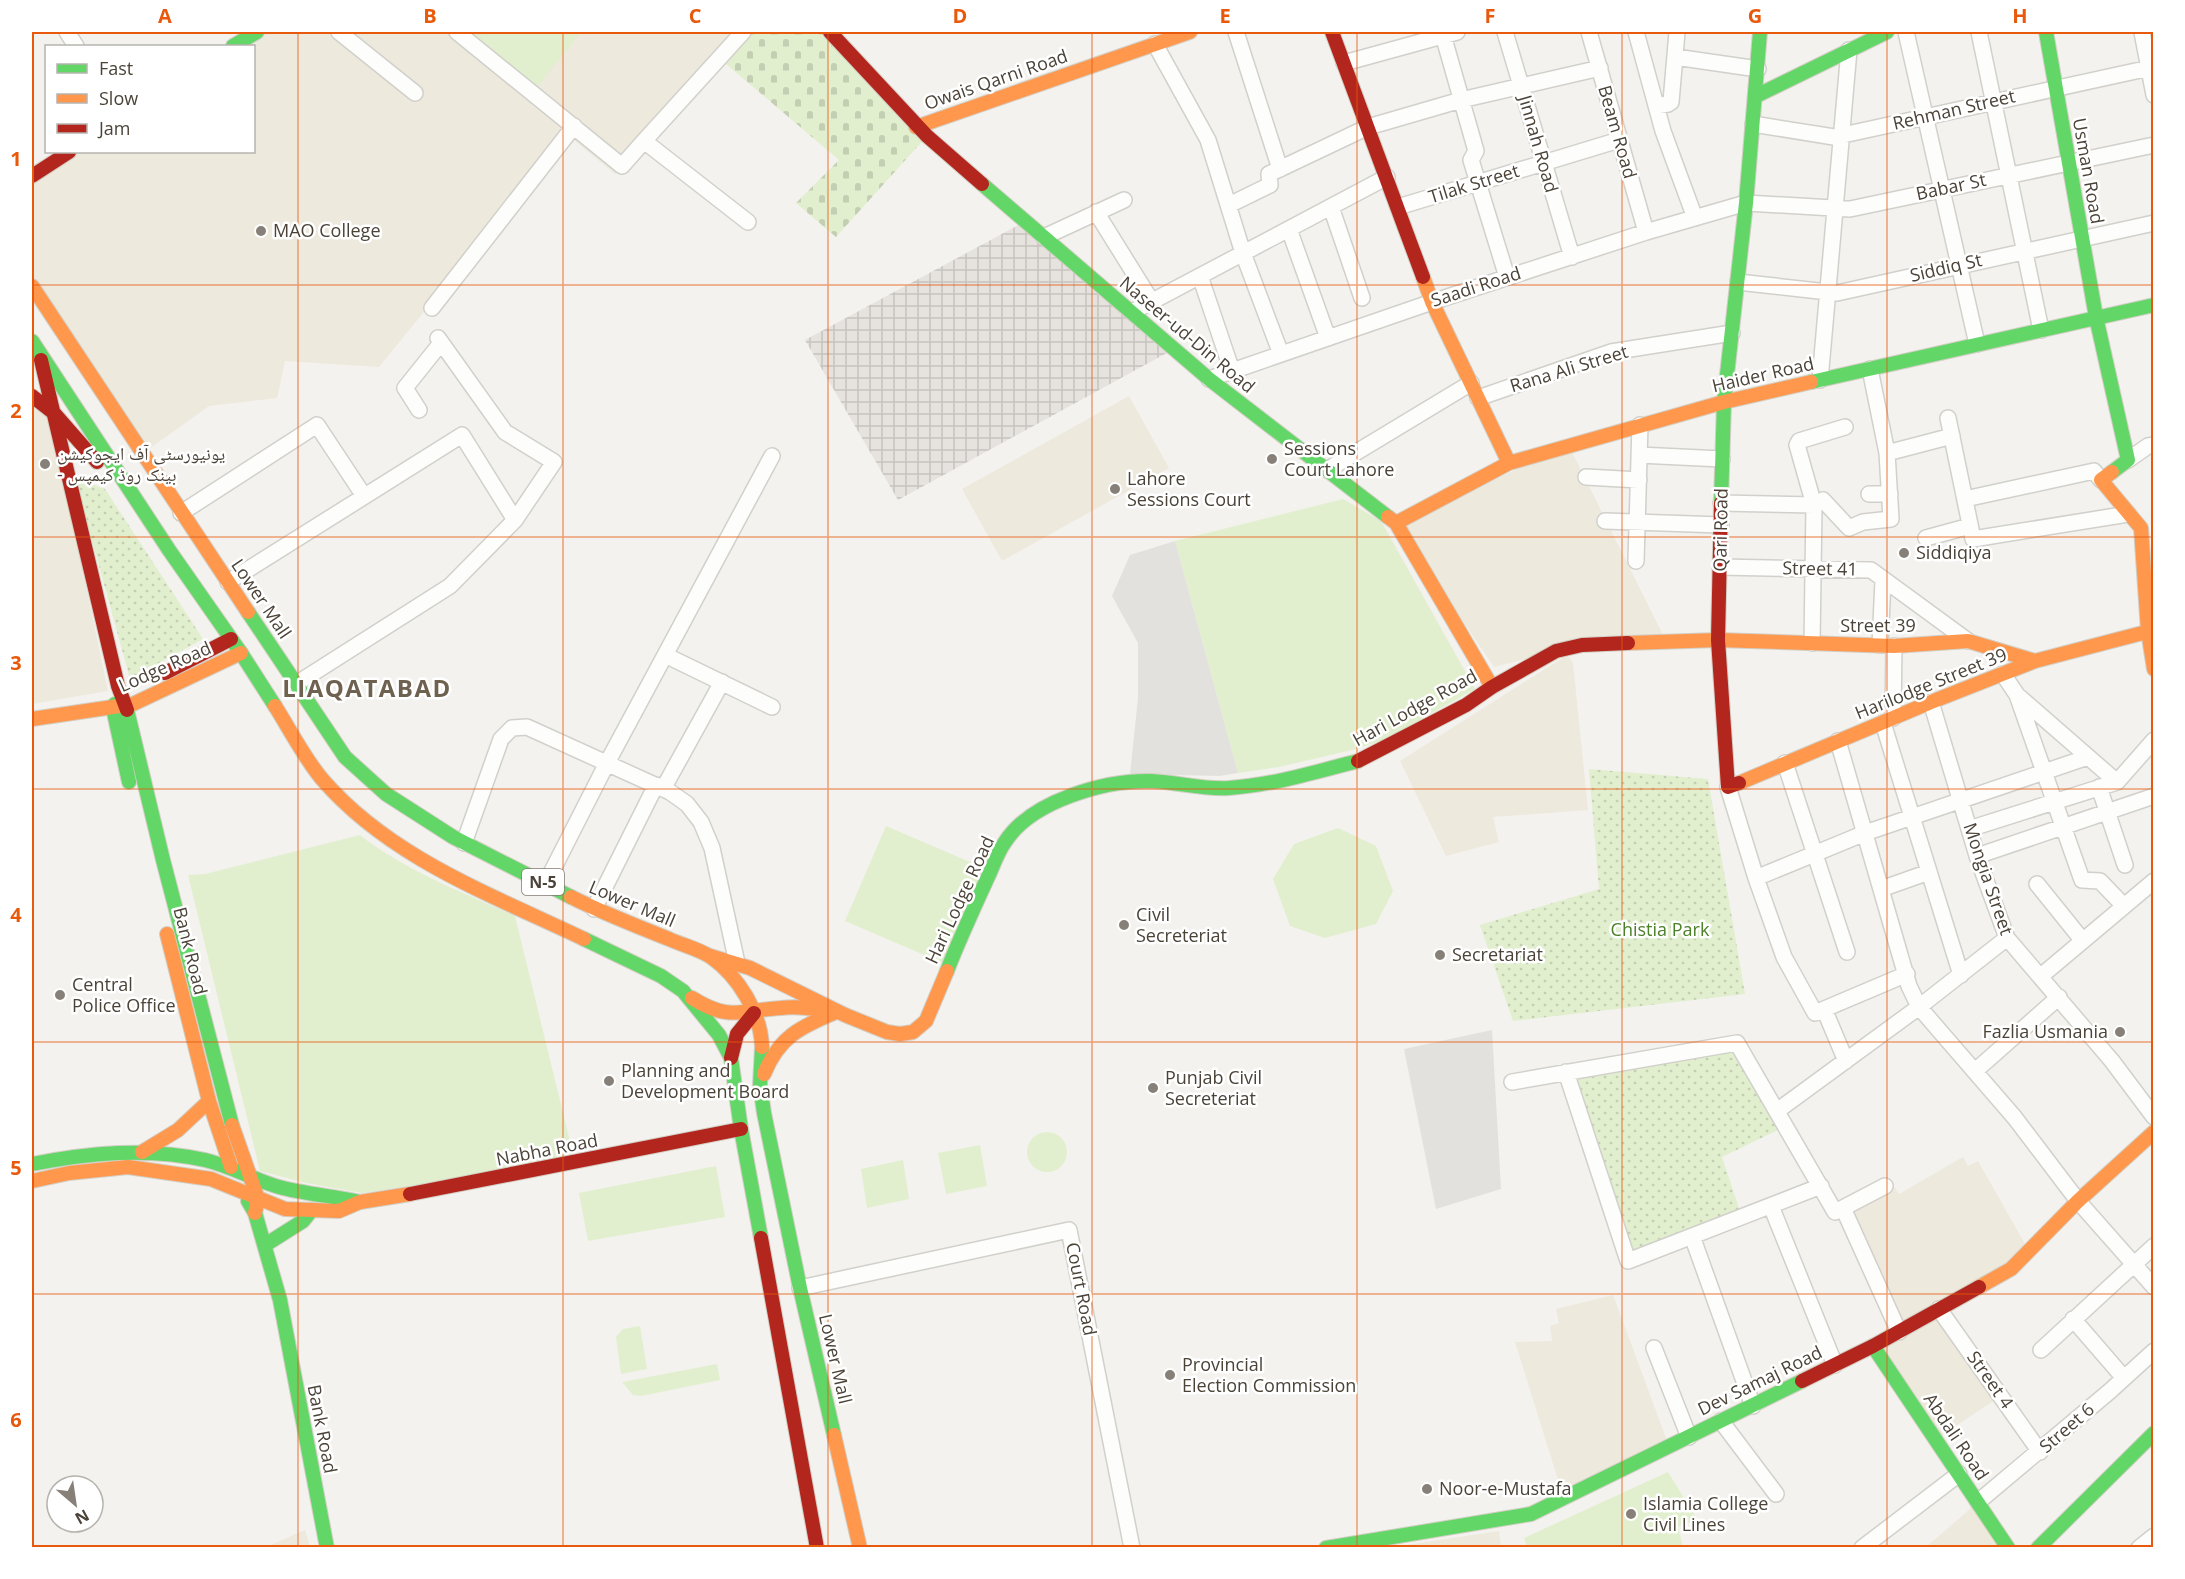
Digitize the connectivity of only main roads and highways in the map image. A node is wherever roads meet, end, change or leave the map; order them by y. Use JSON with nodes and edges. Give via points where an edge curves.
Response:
{"nodes":[{"id":1,"x":257,"y":32,"type":"edge"},
{"id":2,"x":830,"y":32,"type":"edge"},
{"id":3,"x":1190,"y":32,"type":"edge"},
{"id":4,"x":1332,"y":32,"type":"edge"},
{"id":5,"x":1760,"y":32,"type":"edge"},
{"id":6,"x":1887,"y":32,"type":"edge"},
{"id":7,"x":2046,"y":32,"type":"edge"},
{"id":8,"x":1168,"y":35,"type":"edge"},
{"id":9,"x":235,"y":45,"type":"edge"},
{"id":10,"x":1756,"y":96,"type":"junction"},
{"id":11,"x":916,"y":127,"type":"junction"},
{"id":12,"x":67,"y":153,"type":"edge"},
{"id":13,"x":32,"y":176,"type":"edge"},
{"id":14,"x":32,"y":286,"type":"edge"},
{"id":15,"x":2154,"y":305,"type":"edge"},
{"id":16,"x":2096,"y":317,"type":"junction"},
{"id":17,"x":35,"y":346,"type":"edge"},
{"id":18,"x":32,"y":396,"type":"edge"},
{"id":19,"x":1724,"y":402,"type":"junction"},
{"id":20,"x":54,"y":414,"type":"junction"},
{"id":21,"x":1509,"y":463,"type":"junction"},
{"id":22,"x":1396,"y":523,"type":"junction"},
{"id":23,"x":2147,"y":523,"type":"edge"},
{"id":24,"x":169,"y":550,"type":"junction"},
{"id":25,"x":2151,"y":631,"type":"edge"},
{"id":26,"x":231,"y":639,"type":"junction"},
{"id":27,"x":1718,"y":640,"type":"junction"},
{"id":28,"x":241,"y":653,"type":"junction"},
{"id":29,"x":2035,"y":661,"type":"junction"},
{"id":30,"x":2154,"y":669,"type":"edge"},
{"id":31,"x":1492,"y":687,"type":"junction"},
{"id":32,"x":120,"y":702,"type":"junction"},
{"id":33,"x":32,"y":709,"type":"edge"},
{"id":34,"x":32,"y":719,"type":"edge"},
{"id":35,"x":1728,"y":787,"type":"joint"},
{"id":36,"x":132,"y":795,"type":"dead end"},
{"id":37,"x":164,"y":921,"type":"dead end"},
{"id":38,"x":710,"y":956,"type":"junction"},
{"id":39,"x":683,"y":991,"type":"junction"},
{"id":40,"x":836,"y":1012,"type":"junction"},
{"id":41,"x":754,"y":1013,"type":"junction"},
{"id":42,"x":731,"y":1058,"type":"junction"},
{"id":43,"x":760,"y":1086,"type":"junction"},
{"id":44,"x":209,"y":1101,"type":"junction"},
{"id":45,"x":741,"y":1129,"type":"junction"},
{"id":46,"x":2154,"y":1132,"type":"edge"},
{"id":47,"x":142,"y":1152,"type":"junction"},
{"id":48,"x":32,"y":1164,"type":"edge"},
{"id":49,"x":232,"y":1170,"type":"junction"},
{"id":50,"x":249,"y":1178,"type":"junction"},
{"id":51,"x":32,"y":1181,"type":"edge"},
{"id":52,"x":242,"y":1191,"type":"junction"},
{"id":53,"x":360,"y":1203,"type":"junction"},
{"id":54,"x":256,"y":1206,"type":"junction"},
{"id":55,"x":311,"y":1211,"type":"junction"},
{"id":56,"x":265,"y":1245,"type":"junction"},
{"id":57,"x":1873,"y":1346,"type":"junction"},
{"id":58,"x":2154,"y":1433,"type":"edge"},
{"id":59,"x":327,"y":1548,"type":"edge"},
{"id":60,"x":817,"y":1548,"type":"edge"},
{"id":61,"x":860,"y":1548,"type":"edge"},
{"id":62,"x":1326,"y":1548,"type":"edge"},
{"id":63,"x":2008,"y":1548,"type":"edge"},
{"id":64,"x":2038,"y":1548,"type":"edge"}],
"edges":[{"from":1,"to":9,"type":"main road"},
{"from":2,"to":11,"type":"main road","name":"Naseer-ud-Din Road"},
{"from":3,"to":8,"type":"main road","name":"Owais Qarni Road"},
{"from":4,"to":21,"type":"main road","via":[[1432,302]]},
{"from":5,"to":10,"type":"main road","name":"Qari Road"},
{"from":6,"to":10,"type":"main road"},
{"from":7,"to":16,"type":"main road","name":"Usman Road"},
{"from":8,"to":11,"type":"main road","name":"Owais Qarni Road","via":[[1155,44]]},
{"from":10,"to":19,"type":"main road","name":"Qari Road"},
{"from":11,"to":22,"type":"main road","name":"Naseer-ud-Din Road","via":[[1209,379]]},
{"from":12,"to":13,"type":"main road"},
{"from":14,"to":38,"type":"main road","name":"Lower Mall","number":"N-5","via":[[345,757],[386,794],[464,843],[594,909]]},
{"from":15,"to":16,"type":"main road","name":"Haider Road"},
{"from":16,"to":19,"type":"main road","name":"Haider Road"},
{"from":16,"to":23,"type":"main road","name":"Usman Road","via":[[2128,460],[2101,480],[2128,514]]},
{"from":17,"to":20,"type":"main road","name":"Bank Road"},
{"from":17,"to":24,"type":"main road","number":"N-5"},
{"from":18,"to":20,"type":"main road"},
{"from":19,"to":21,"type":"main road","name":"Haider Road"},
{"from":19,"to":27,"type":"main road","name":"Qari Road"},
{"from":20,"to":24,"type":"main road"},
{"from":20,"to":32,"type":"main road","name":"Bank Road"},
{"from":21,"to":22,"type":"main road","name":"Haider Road"},
{"from":22,"to":31,"type":"main road","name":"Naseer-ud-Din Road"},
{"from":23,"to":25,"type":"main road"},
{"from":24,"to":26,"type":"main road","number":"N-5"},
{"from":25,"to":29,"type":"main road","name":"Harilodge Street 39"},
{"from":25,"to":30,"type":"main road"},
{"from":26,"to":28,"type":"main road","number":"N-5"},
{"from":26,"to":32,"type":"main road","via":[[136,688]]},
{"from":27,"to":29,"type":"main road","name":"Street 39","via":[[1887,646],[1968,642]]},
{"from":27,"to":31,"type":"main road","name":"Hari Lodge Road","via":[[1582,645],[1556,651]]},
{"from":27,"to":35,"type":"main road","name":"Qari Road"},
{"from":28,"to":32,"type":"main road","name":"Lodge Road","via":[[140,702]]},
{"from":28,"to":39,"type":"main road","number":"N-5","via":[[321,778],[373,828],[437,868],[661,976]]},
{"from":29,"to":35,"type":"main road","name":"Harilodge Street 39"},
{"from":31,"to":40,"type":"main road","name":"Hari Lodge Road","via":[[1362,760],[1284,780],[1227,788],[1127,782],[1048,805],[1030,815],[1005,841],[924,1025],[916,1031],[891,1033]]},
{"from":32,"to":33,"type":"main road","name":"Lodge Road"},
{"from":32,"to":34,"type":"main road","name":"Lodge Road"},
{"from":32,"to":36,"type":"main road","name":"Bank Road","via":[[118,738]]},
{"from":32,"to":50,"type":"main road","name":"Bank Road"},
{"from":37,"to":44,"type":"main road","name":"Bank Road"},
{"from":38,"to":40,"type":"main road","via":[[757,971]]},
{"from":38,"to":41,"type":"main road","name":"Lower Mall","number":"N-5","via":[[736,983]]},
{"from":39,"to":41,"type":"main road","via":[[716,1012]]},
{"from":39,"to":42,"type":"main road","number":"N-5","via":[[710,1021]]},
{"from":40,"to":41,"type":"main road","via":[[792,1007]]},
{"from":40,"to":43,"type":"main road","via":[[792,1032],[780,1043]]},
{"from":41,"to":42,"type":"main road","via":[[737,1034]]},
{"from":41,"to":43,"type":"main road","name":"Lower Mall","number":"N-5","via":[[762,1045]]},
{"from":42,"to":45,"type":"main road","number":"N-5"},
{"from":43,"to":61,"type":"main road","name":"Lower Mall","number":"N-5","via":[[800,1288]]},
{"from":44,"to":47,"type":"main road","via":[[178,1130]]},
{"from":44,"to":49,"type":"main road","name":"Bank Road"},
{"from":45,"to":53,"type":"main road","name":"Nabha Road"},
{"from":45,"to":60,"type":"main road","number":"N-5"},
{"from":46,"to":57,"type":"main road","name":"Dev Samaj Road","via":[[2011,1269]]},
{"from":47,"to":48,"type":"main road","name":"Nabha Road"},
{"from":47,"to":49,"type":"main road","name":"Nabha Road","via":[[191,1157]]},
{"from":49,"to":50,"type":"main road","name":"Nabha Road"},
{"from":49,"to":52,"type":"main road","name":"Bank Road"},
{"from":50,"to":53,"type":"main road","name":"Nabha Road"},
{"from":50,"to":54,"type":"main road","name":"Bank Road"},
{"from":51,"to":52,"type":"main road","name":"Nabha Road","via":[[128,1167],[211,1179]]},
{"from":52,"to":54,"type":"main road","name":"Nabha Road"},
{"from":53,"to":55,"type":"main road","name":"Nabha Road","via":[[339,1211]]},
{"from":54,"to":55,"type":"main road","name":"Nabha Road"},
{"from":54,"to":56,"type":"main road","name":"Bank Road"},
{"from":55,"to":56,"type":"main road","via":[[303,1221]]},
{"from":56,"to":59,"type":"main road","name":"Bank Road","via":[[280,1300]]},
{"from":57,"to":62,"type":"main road","name":"Dev Samaj Road","via":[[1518,1518]]},
{"from":57,"to":63,"type":"main road","name":"Abdali Road"},
{"from":58,"to":64,"type":"main road"}]}
